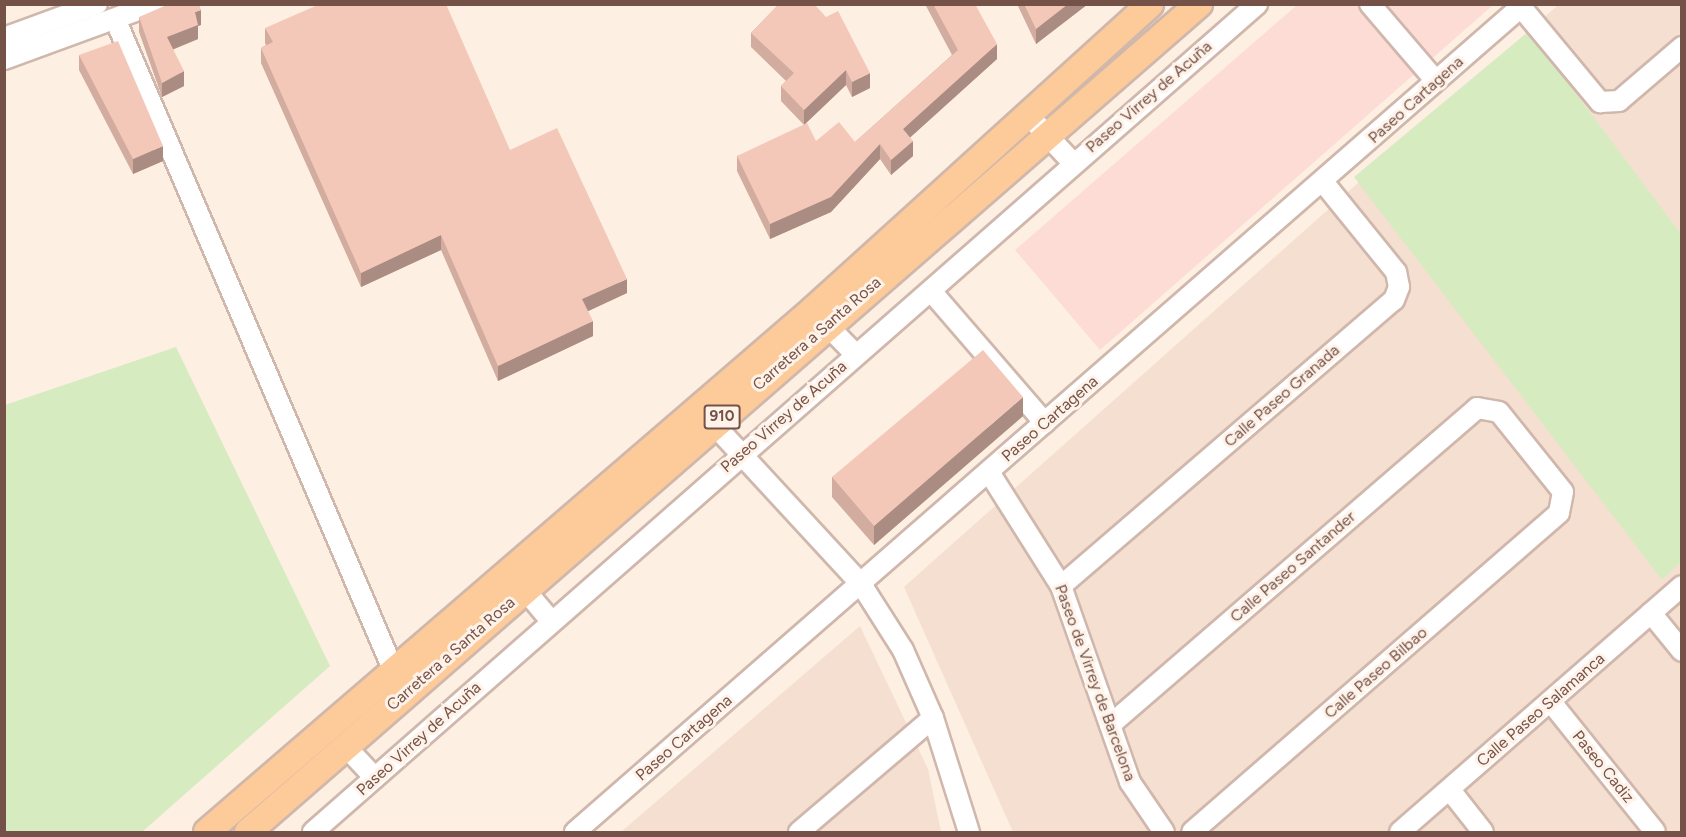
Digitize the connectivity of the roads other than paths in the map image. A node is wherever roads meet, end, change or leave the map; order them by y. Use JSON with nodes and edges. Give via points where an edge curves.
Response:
{"nodes":[{"id":1,"x":97,"y":4,"type":"edge"},
{"id":2,"x":154,"y":4,"type":"edge"},
{"id":3,"x":1150,"y":4,"type":"edge"},
{"id":4,"x":1199,"y":4,"type":"edge"},
{"id":5,"x":1257,"y":4,"type":"edge"},
{"id":6,"x":1370,"y":4,"type":"edge"},
{"id":7,"x":1523,"y":6,"type":"edge"},
{"id":8,"x":116,"y":21,"type":"junction"},
{"id":9,"x":4,"y":38,"type":"edge"},
{"id":10,"x":1682,"y":47,"type":"edge"},
{"id":11,"x":4,"y":59,"type":"edge"},
{"id":12,"x":1436,"y":81,"type":"junction"},
{"id":13,"x":1028,"y":115,"type":"junction"},
{"id":14,"x":1048,"y":135,"type":"junction"},
{"id":15,"x":1073,"y":163,"type":"junction"},
{"id":16,"x":1324,"y":183,"type":"junction"},
{"id":17,"x":931,"y":291,"type":"junction"},
{"id":18,"x":820,"y":318,"type":"junction"},
{"id":19,"x":856,"y":355,"type":"junction"},
{"id":20,"x":707,"y":416,"type":"junction"},
{"id":21,"x":1045,"y":423,"type":"junction"},
{"id":22,"x":741,"y":455,"type":"junction"},
{"id":23,"x":989,"y":472,"type":"junction"},
{"id":24,"x":1559,"y":513,"type":"joint"},
{"id":25,"x":861,"y":584,"type":"junction"},
{"id":26,"x":1061,"y":586,"type":"junction"},
{"id":27,"x":1682,"y":586,"type":"edge"},
{"id":28,"x":525,"y":590,"type":"junction"},
{"id":29,"x":1651,"y":613,"type":"junction"},
{"id":30,"x":551,"y":621,"type":"junction"},
{"id":31,"x":1682,"y":651,"type":"edge"},
{"id":32,"x":395,"y":674,"type":"junction"},
{"id":33,"x":1551,"y":702,"type":"junction"},
{"id":34,"x":933,"y":718,"type":"junction"},
{"id":35,"x":1110,"y":725,"type":"junction"},
{"id":36,"x":346,"y":747,"type":"junction"},
{"id":37,"x":375,"y":778,"type":"junction"},
{"id":38,"x":1450,"y":790,"type":"junction"},
{"id":39,"x":207,"y":832,"type":"edge"},
{"id":40,"x":248,"y":832,"type":"edge"},
{"id":41,"x":313,"y":832,"type":"edge"},
{"id":42,"x":575,"y":832,"type":"edge"},
{"id":43,"x":799,"y":832,"type":"edge"},
{"id":44,"x":969,"y":832,"type":"edge"},
{"id":45,"x":1164,"y":832,"type":"edge"},
{"id":46,"x":1192,"y":832,"type":"edge"},
{"id":47,"x":1400,"y":832,"type":"edge"},
{"id":48,"x":1483,"y":832,"type":"edge"},
{"id":49,"x":1655,"y":832,"type":"edge"}],
"edges":[{"from":1,"to":9,"type":"street"},
{"from":2,"to":8,"type":"street"},
{"from":3,"to":13,"type":"main road","name":"Carretera a Santa Rosa","number":"910"},
{"from":4,"to":14,"type":"main road","name":"Carretera a Santa Rosa","number":"910"},
{"from":5,"to":15,"type":"street","name":"Paseo Virrey de Acuña"},
{"from":6,"to":12,"type":"street"},
{"from":7,"to":10,"type":"street","via":[[1593,100],[1619,101]]},
{"from":7,"to":12,"type":"street","name":"Paseo Cartagena"},
{"from":8,"to":11,"type":"street"},
{"from":8,"to":32,"type":"street"},
{"from":12,"to":16,"type":"street","name":"Paseo Cartagena"},
{"from":13,"to":14,"type":"street"},
{"from":13,"to":18,"type":"main road","name":"Carretera a Santa Rosa","number":"910"},
{"from":14,"to":15,"type":"street"},
{"from":14,"to":18,"type":"main road","name":"Carretera a Santa Rosa","number":"910"},
{"from":15,"to":17,"type":"street","name":"Paseo Virrey de Acuña"},
{"from":16,"to":21,"type":"street","name":"Paseo Cartagena"},
{"from":16,"to":26,"type":"street","name":"Calle Paseo Granada","via":[[1396,272],[1399,287],[1394,300]]},
{"from":17,"to":19,"type":"street","name":"Paseo Virrey de Acuña"},
{"from":17,"to":21,"type":"street"},
{"from":18,"to":19,"type":"street"},
{"from":18,"to":20,"type":"main road","name":"Carretera a Santa Rosa","number":"910"},
{"from":19,"to":22,"type":"street","name":"Paseo Virrey de Acuña"},
{"from":20,"to":22,"type":"street"},
{"from":20,"to":28,"type":"main road","name":"Carretera a Santa Rosa","number":"910"},
{"from":20,"to":32,"type":"main road","name":"Carretera a Santa Rosa","number":"910"},
{"from":21,"to":23,"type":"street","name":"Paseo Cartagena"},
{"from":22,"to":25,"type":"street"},
{"from":22,"to":30,"type":"street","name":"Paseo Virrey de Acuña"},
{"from":23,"to":25,"type":"street","name":"Paseo Cartagena"},
{"from":23,"to":26,"type":"street","name":"Paseo de Virrey de Barcelona"},
{"from":24,"to":35,"type":"street","name":"Calle Paseo Santander","via":[[1563,492],[1499,412],[1477,408]]},
{"from":24,"to":46,"type":"street","name":"Calle Paseo Bilbao"},
{"from":25,"to":34,"type":"street","via":[[903,650]]},
{"from":25,"to":42,"type":"street","name":"Paseo Cartagena"},
{"from":26,"to":35,"type":"street","name":"Paseo de Virrey de Barcelona"},
{"from":27,"to":29,"type":"street","name":"Calle Paseo Salamanca"},
{"from":28,"to":30,"type":"street"},
{"from":28,"to":36,"type":"main road","name":"Carretera a Santa Rosa","number":"910"},
{"from":29,"to":31,"type":"street"},
{"from":29,"to":33,"type":"street","name":"Calle Paseo Salamanca"},
{"from":30,"to":37,"type":"street","name":"Paseo Virrey de Acuña"},
{"from":32,"to":39,"type":"main road","name":"Carretera a Santa Rosa","number":"910"},
{"from":33,"to":38,"type":"street","name":"Calle Paseo Salamanca"},
{"from":33,"to":49,"type":"street","name":"Paseo Cadiz"},
{"from":34,"to":43,"type":"street"},
{"from":34,"to":44,"type":"street"},
{"from":35,"to":45,"type":"street","name":"Paseo de Virrey de Barcelona","via":[[1130,782]]},
{"from":36,"to":37,"type":"street"},
{"from":36,"to":40,"type":"main road","name":"Carretera a Santa Rosa","number":"910"},
{"from":37,"to":41,"type":"street","name":"Paseo Virrey de Acuña"},
{"from":38,"to":47,"type":"street","name":"Calle Paseo Salamanca"},
{"from":38,"to":48,"type":"street"}]}
